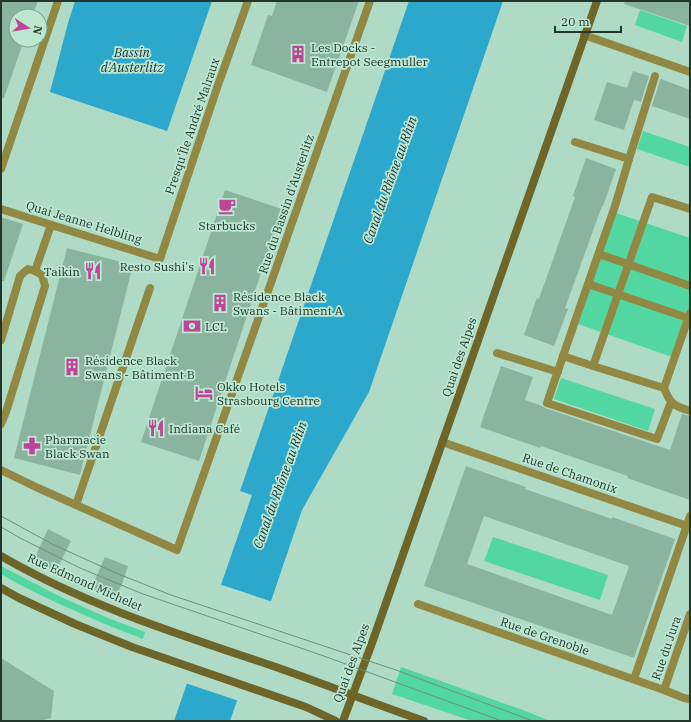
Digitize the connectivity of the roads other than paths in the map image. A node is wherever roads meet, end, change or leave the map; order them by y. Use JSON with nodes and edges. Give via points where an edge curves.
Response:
{"nodes":[{"id":1,"x":248,"y":1,"type":"edge"},
{"id":2,"x":370,"y":1,"type":"edge"},
{"id":3,"x":597,"y":1,"type":"edge"},
{"id":4,"x":57,"y":4,"type":"edge"},
{"id":5,"x":584,"y":35,"type":"junction"},
{"id":6,"x":690,"y":72,"type":"edge"},
{"id":7,"x":655,"y":76,"type":"dead end"},
{"id":8,"x":575,"y":142,"type":"dead end"},
{"id":9,"x":629,"y":159,"type":"junction"},
{"id":10,"x":1,"y":169,"type":"edge"},
{"id":11,"x":1,"y":209,"type":"edge"},
{"id":12,"x":690,"y":209,"type":"edge"},
{"id":13,"x":51,"y":225,"type":"junction"},
{"id":14,"x":599,"y":254,"type":"junction"},
{"id":15,"x":160,"y":259,"type":"joint"},
{"id":16,"x":628,"y":264,"type":"junction"},
{"id":17,"x":35,"y":271,"type":"junction"},
{"id":18,"x":588,"y":284,"type":"junction"},
{"id":19,"x":690,"y":286,"type":"edge"},
{"id":20,"x":150,"y":288,"type":"dead end"},
{"id":21,"x":618,"y":294,"type":"junction"},
{"id":22,"x":689,"y":316,"type":"edge"},
{"id":23,"x":1,"y":340,"type":"edge"},
{"id":24,"x":497,"y":354,"type":"dead end"},
{"id":25,"x":563,"y":356,"type":"junction"},
{"id":26,"x":593,"y":366,"type":"junction"},
{"id":27,"x":558,"y":372,"type":"junction"},
{"id":28,"x":664,"y":388,"type":"junction"},
{"id":29,"x":671,"y":402,"type":"junction"},
{"id":30,"x":690,"y":411,"type":"edge"},
{"id":31,"x":1,"y":424,"type":"edge"},
{"id":32,"x":442,"y":442,"type":"junction"},
{"id":33,"x":1,"y":470,"type":"edge"},
{"id":34,"x":76,"y":506,"type":"junction"},
{"id":35,"x":690,"y":516,"type":"edge"},
{"id":36,"x":688,"y":527,"type":"edge"},
{"id":37,"x":1,"y":556,"type":"edge"},
{"id":38,"x":1,"y":588,"type":"edge"},
{"id":39,"x":418,"y":604,"type":"dead end"},
{"id":40,"x":690,"y":614,"type":"edge"},
{"id":41,"x":634,"y":679,"type":"junction"},
{"id":42,"x":664,"y":690,"type":"junction"},
{"id":43,"x":352,"y":696,"type":"junction"},
{"id":44,"x":690,"y":699,"type":"edge"},
{"id":45,"x":336,"y":721,"type":"edge"},
{"id":46,"x":343,"y":721,"type":"edge"},
{"id":47,"x":424,"y":721,"type":"edge"}],
"edges":[{"from":1,"to":15,"type":"street","name":"Presqu'Île André Malraux"},
{"from":2,"to":34,"type":"street","name":"Rue du Bassin d'Austerlitz","via":[[177,550]]},
{"from":3,"to":5,"type":"main road","name":"Quai des Alpes"},
{"from":4,"to":10,"type":"street"},
{"from":5,"to":6,"type":"street"},
{"from":5,"to":32,"type":"main road","name":"Quai des Alpes"},
{"from":7,"to":9,"type":"street"},
{"from":8,"to":9,"type":"street"},
{"from":9,"to":14,"type":"street"},
{"from":11,"to":13,"type":"street","name":"Quai Jeanne Helbling"},
{"from":12,"to":16,"type":"street","via":[[652,197]]},
{"from":13,"to":15,"type":"street","name":"Quai Jeanne Helbling"},
{"from":13,"to":17,"type":"street"},
{"from":14,"to":16,"type":"street"},
{"from":14,"to":18,"type":"street"},
{"from":16,"to":19,"type":"street"},
{"from":16,"to":21,"type":"street"},
{"from":17,"to":23,"type":"street","via":[[28,269],[20,276]]},
{"from":17,"to":31,"type":"street","via":[[42,275],[45,286]]},
{"from":18,"to":21,"type":"street"},
{"from":18,"to":25,"type":"street"},
{"from":20,"to":34,"type":"street"},
{"from":21,"to":22,"type":"street"},
{"from":21,"to":26,"type":"street"},
{"from":22,"to":28,"type":"street"},
{"from":24,"to":27,"type":"street"},
{"from":25,"to":26,"type":"street"},
{"from":25,"to":27,"type":"street"},
{"from":26,"to":28,"type":"street"},
{"from":27,"to":29,"type":"street","via":[[547,403],[657,439]]},
{"from":28,"to":29,"type":"street"},
{"from":29,"to":30,"type":"street"},
{"from":32,"to":36,"type":"street","name":"Rue de Chamonix"},
{"from":32,"to":43,"type":"main road","name":"Quai des Alpes"},
{"from":33,"to":34,"type":"street"},
{"from":35,"to":36,"type":"street"},
{"from":36,"to":41,"type":"street"},
{"from":37,"to":43,"type":"main road","name":"Rue Edmond Michelet","via":[[48,582],[99,604]]},
{"from":38,"to":45,"type":"main road","via":[[75,624],[151,654],[306,707]]},
{"from":39,"to":41,"type":"street","name":"Rue de Grenoble"},
{"from":40,"to":42,"type":"street","name":"Rue du Jura"},
{"from":41,"to":42,"type":"street","name":"Rue de Grenoble"},
{"from":42,"to":44,"type":"street","name":"Rue de Grenoble"},
{"from":43,"to":46,"type":"main road","name":"Quai des Alpes"},
{"from":43,"to":47,"type":"main road"}]}
